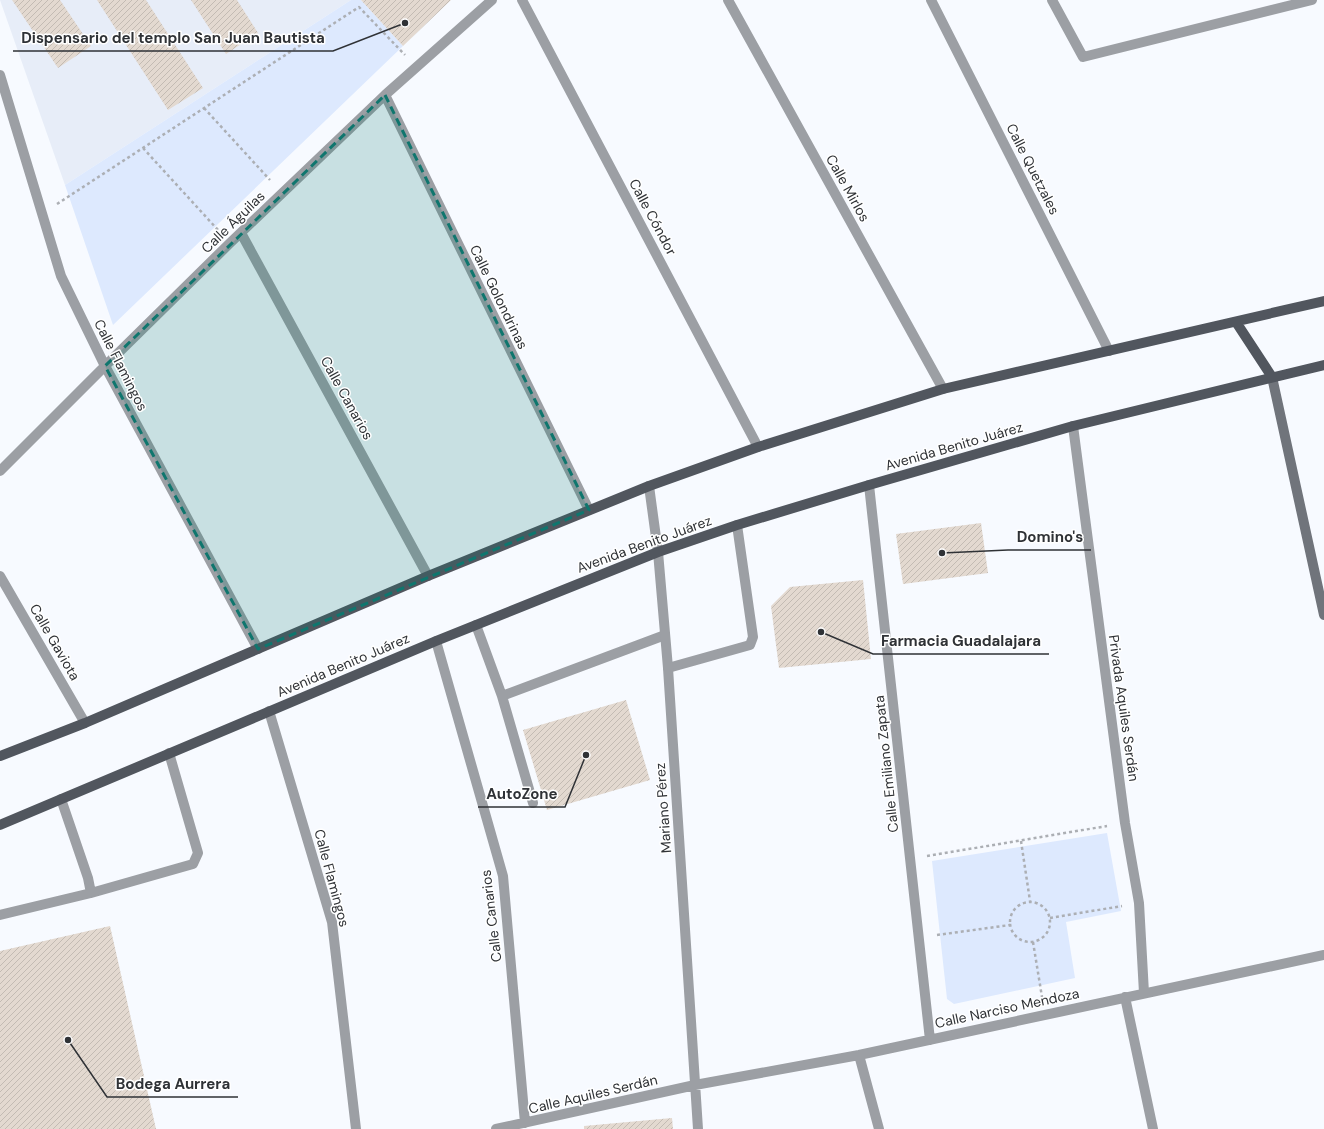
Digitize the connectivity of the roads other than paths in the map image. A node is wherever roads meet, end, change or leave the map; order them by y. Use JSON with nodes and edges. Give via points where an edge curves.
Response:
{"nodes":[{"id":1,"x":492,"y":0,"type":"edge"},
{"id":2,"x":522,"y":0,"type":"edge"},
{"id":3,"x":728,"y":0,"type":"edge"},
{"id":4,"x":931,"y":0,"type":"edge"},
{"id":5,"x":1052,"y":0,"type":"edge"},
{"id":6,"x":1312,"y":0,"type":"edge"},
{"id":7,"x":0,"y":75,"type":"edge"},
{"id":8,"x":385,"y":95,"type":"junction"},
{"id":9,"x":241,"y":233,"type":"junction"},
{"id":10,"x":1324,"y":301,"type":"edge"},
{"id":11,"x":1236,"y":322,"type":"junction"},
{"id":12,"x":1109,"y":350,"type":"junction"},
{"id":13,"x":1324,"y":365,"type":"edge"},
{"id":14,"x":105,"y":366,"type":"junction"},
{"id":15,"x":1272,"y":377,"type":"junction"},
{"id":16,"x":943,"y":389,"type":"junction"},
{"id":17,"x":1073,"y":426,"type":"junction"},
{"id":18,"x":758,"y":447,"type":"junction"},
{"id":19,"x":0,"y":472,"type":"edge"},
{"id":20,"x":869,"y":485,"type":"junction"},
{"id":21,"x":649,"y":486,"type":"junction"},
{"id":22,"x":589,"y":510,"type":"junction"},
{"id":23,"x":737,"y":525,"type":"junction"},
{"id":24,"x":658,"y":552,"type":"junction"},
{"id":25,"x":0,"y":576,"type":"edge"},
{"id":26,"x":428,"y":576,"type":"junction"},
{"id":27,"x":1324,"y":615,"type":"edge"},
{"id":28,"x":476,"y":625,"type":"junction"},
{"id":29,"x":665,"y":635,"type":"junction"},
{"id":30,"x":436,"y":641,"type":"junction"},
{"id":31,"x":258,"y":649,"type":"junction"},
{"id":32,"x":668,"y":668,"type":"junction"},
{"id":33,"x":502,"y":696,"type":"junction"},
{"id":34,"x":269,"y":711,"type":"junction"},
{"id":35,"x":85,"y":723,"type":"junction"},
{"id":36,"x":169,"y":753,"type":"junction"},
{"id":37,"x":0,"y":756,"type":"edge"},
{"id":38,"x":61,"y":799,"type":"junction"},
{"id":39,"x":533,"y":803,"type":"dead end"},
{"id":40,"x":0,"y":825,"type":"edge"},
{"id":41,"x":91,"y":893,"type":"junction"},
{"id":42,"x":0,"y":915,"type":"edge"},
{"id":43,"x":1324,"y":955,"type":"edge"},
{"id":44,"x":1144,"y":993,"type":"junction"},
{"id":45,"x":1125,"y":997,"type":"junction"},
{"id":46,"x":930,"y":1040,"type":"junction"},
{"id":47,"x":859,"y":1055,"type":"junction"},
{"id":48,"x":695,"y":1085,"type":"junction"},
{"id":49,"x":525,"y":1123,"type":"junction"},
{"id":50,"x":356,"y":1129,"type":"edge"},
{"id":51,"x":498,"y":1129,"type":"edge"},
{"id":52,"x":698,"y":1129,"type":"edge"},
{"id":53,"x":879,"y":1129,"type":"edge"},
{"id":54,"x":1154,"y":1129,"type":"edge"}],
"edges":[{"from":1,"to":8,"type":"street","name":"Calle Águilas"},
{"from":2,"to":18,"type":"street","name":"Calle Cóndor"},
{"from":3,"to":16,"type":"street","name":"Calle Mirlos"},
{"from":4,"to":12,"type":"street","name":"Calle Quetzales"},
{"from":5,"to":6,"type":"street","via":[[1083,57]]},
{"from":7,"to":14,"type":"street","name":"Calle Flamingos","via":[[61,276]]},
{"from":8,"to":9,"type":"street","name":"Calle Águilas"},
{"from":8,"to":22,"type":"street","name":"Calle Golondrinas"},
{"from":9,"to":14,"type":"street","name":"Calle Águilas"},
{"from":9,"to":26,"type":"street","name":"Calle Canarios"},
{"from":10,"to":11,"type":"main road"},
{"from":11,"to":12,"type":"main road"},
{"from":11,"to":15,"type":"main road"},
{"from":12,"to":16,"type":"main road"},
{"from":13,"to":15,"type":"main road","name":"Avenida Benito Juárez"},
{"from":14,"to":19,"type":"street","name":"Calle Águilas"},
{"from":14,"to":31,"type":"street","name":"Calle Flamingos"},
{"from":15,"to":17,"type":"main road","name":"Avenida Benito Juárez"},
{"from":15,"to":27,"type":"street"},
{"from":16,"to":18,"type":"main road"},
{"from":17,"to":20,"type":"main road","name":"Avenida Benito Juárez"},
{"from":17,"to":44,"type":"street","name":"Privada Aquiles Serdán","via":[[1125,823],[1138,903]]},
{"from":18,"to":21,"type":"main road"},
{"from":20,"to":23,"type":"main road","name":"Avenida Benito Juárez"},
{"from":20,"to":46,"type":"street","name":"Calle Emiliano Zapata"},
{"from":21,"to":22,"type":"main road"},
{"from":21,"to":24,"type":"street","name":"Mariano Pérez"},
{"from":22,"to":26,"type":"main road"},
{"from":23,"to":24,"type":"main road","name":"Avenida Benito Juárez"},
{"from":23,"to":32,"type":"street","via":[[753,637],[750,645]]},
{"from":24,"to":28,"type":"main road","name":"Avenida Benito Juárez"},
{"from":24,"to":29,"type":"street","name":"Mariano Pérez"},
{"from":25,"to":35,"type":"street","name":"Calle Gaviota"},
{"from":26,"to":31,"type":"main road"},
{"from":28,"to":30,"type":"main road","name":"Avenida Benito Juárez"},
{"from":28,"to":33,"type":"street"},
{"from":29,"to":32,"type":"street","name":"Mariano Pérez"},
{"from":29,"to":33,"type":"street"},
{"from":30,"to":34,"type":"main road","name":"Avenida Benito Juárez"},
{"from":30,"to":49,"type":"street","name":"Calle Canarios","via":[[503,876]]},
{"from":31,"to":35,"type":"main road"},
{"from":32,"to":48,"type":"street","name":"Mariano Pérez"},
{"from":33,"to":39,"type":"street"},
{"from":34,"to":36,"type":"main road","name":"Avenida Benito Juárez"},
{"from":34,"to":50,"type":"street","name":"Calle Flamingos","via":[[332,922]]},
{"from":35,"to":37,"type":"main road"},
{"from":36,"to":38,"type":"main road","name":"Avenida Benito Juárez"},
{"from":36,"to":41,"type":"street","via":[[198,853],[193,864]]},
{"from":38,"to":40,"type":"main road","name":"Avenida Benito Juárez"},
{"from":38,"to":41,"type":"street"},
{"from":41,"to":42,"type":"street"},
{"from":43,"to":44,"type":"street","name":"Calle Narciso Mendoza"},
{"from":44,"to":45,"type":"street","name":"Calle Narciso Mendoza"},
{"from":45,"to":46,"type":"street","name":"Calle Narciso Mendoza"},
{"from":45,"to":54,"type":"street"},
{"from":46,"to":47,"type":"street","name":"Calle Narciso Mendoza"},
{"from":47,"to":48,"type":"street","name":"Calle Narciso Mendoza"},
{"from":47,"to":53,"type":"street"},
{"from":48,"to":49,"type":"street","name":"Calle Aquiles Serdán"},
{"from":48,"to":52,"type":"street","name":"Mariano Pérez"},
{"from":49,"to":51,"type":"street","name":"Calle Aquiles Serdán"}]}
